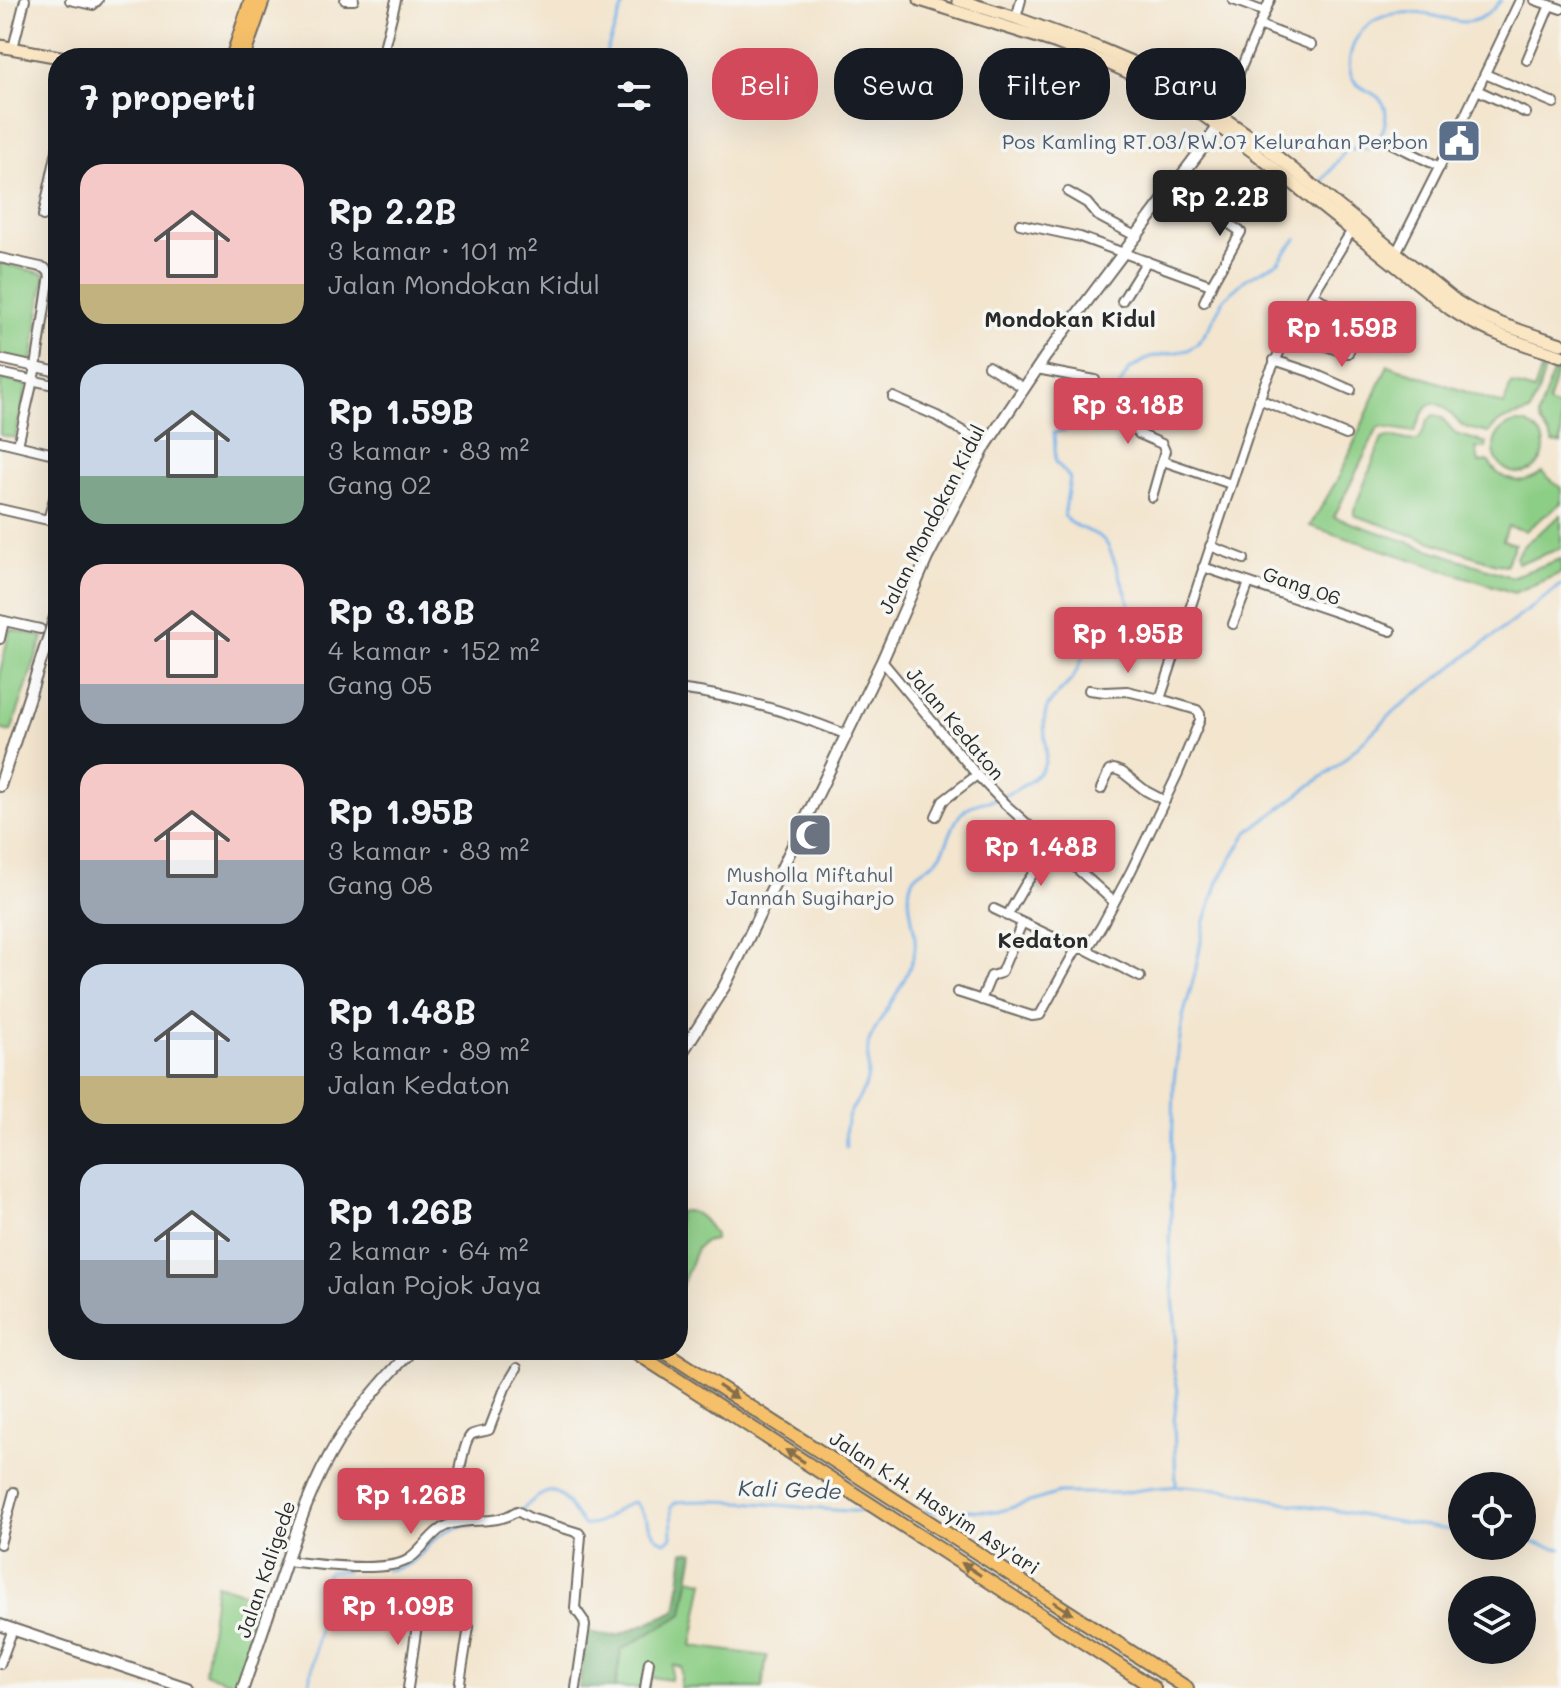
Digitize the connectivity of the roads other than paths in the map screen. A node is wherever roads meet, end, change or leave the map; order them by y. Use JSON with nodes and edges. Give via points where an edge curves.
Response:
{"nodes":[{"id":1,"x":25,"y":0,"type":"edge"},
{"id":2,"x":70,"y":0,"type":"edge"},
{"id":3,"x":98,"y":0,"type":"edge"},
{"id":4,"x":251,"y":0,"type":"edge"},
{"id":5,"x":263,"y":0,"type":"edge"},
{"id":6,"x":345,"y":0,"type":"edge"},
{"id":7,"x":354,"y":0,"type":"edge"},
{"id":8,"x":396,"y":0,"type":"edge"},
{"id":9,"x":920,"y":0,"type":"edge"},
{"id":10,"x":958,"y":0,"type":"edge"},
{"id":11,"x":1021,"y":0,"type":"edge"},
{"id":12,"x":1233,"y":0,"type":"edge"},
{"id":13,"x":1270,"y":0,"type":"edge"},
{"id":14,"x":1520,"y":0,"type":"edge"},
{"id":15,"x":1535,"y":0,"type":"edge"},
{"id":16,"x":937,"y":2,"type":"edge"},
{"id":17,"x":1550,"y":5,"type":"junction"},
{"id":18,"x":1561,"y":9,"type":"edge"},
{"id":19,"x":1265,"y":12,"type":"junction"},
{"id":20,"x":1016,"y":18,"type":"junction"},
{"id":21,"x":1259,"y":25,"type":"junction"},
{"id":22,"x":385,"y":44,"type":"dead end"},
{"id":23,"x":1311,"y":45,"type":"dead end"},
{"id":24,"x":0,"y":46,"type":"edge"},
{"id":25,"x":13,"y":48,"type":"junction"},
{"id":26,"x":235,"y":48,"type":"edge"},
{"id":27,"x":246,"y":48,"type":"edge"},
{"id":28,"x":48,"y":55,"type":"edge"},
{"id":29,"x":1126,"y":60,"type":"edge"},
{"id":30,"x":1527,"y":60,"type":"dead end"},
{"id":31,"x":1126,"y":71,"type":"edge"},
{"id":32,"x":1485,"y":74,"type":"junction"},
{"id":33,"x":1477,"y":90,"type":"junction"},
{"id":34,"x":1554,"y":103,"type":"dead end"},
{"id":35,"x":1526,"y":113,"type":"dead end"},
{"id":36,"x":1220,"y":121,"type":"junction"},
{"id":37,"x":1387,"y":141,"type":"dead end"},
{"id":38,"x":1440,"y":167,"type":"junction"},
{"id":39,"x":1295,"y":177,"type":"junction"},
{"id":40,"x":1175,"y":186,"type":"junction"},
{"id":41,"x":1068,"y":192,"type":"dead end"},
{"id":42,"x":48,"y":193,"type":"edge"},
{"id":43,"x":43,"y":216,"type":"dead end"},
{"id":44,"x":1020,"y":224,"type":"dead end"},
{"id":45,"x":1352,"y":230,"type":"junction"},
{"id":46,"x":1137,"y":237,"type":"junction"},
{"id":47,"x":1125,"y":253,"type":"junction"},
{"id":48,"x":0,"y":258,"type":"edge"},
{"id":49,"x":1398,"y":258,"type":"junction"},
{"id":50,"x":1147,"y":261,"type":"junction"},
{"id":51,"x":48,"y":270,"type":"edge"},
{"id":52,"x":1211,"y":285,"type":"junction"},
{"id":53,"x":48,"y":288,"type":"edge"},
{"id":54,"x":1313,"y":295,"type":"junction"},
{"id":55,"x":1122,"y":301,"type":"dead end"},
{"id":56,"x":1204,"y":302,"type":"dead end"},
{"id":57,"x":1364,"y":319,"type":"junction"},
{"id":58,"x":1385,"y":328,"type":"dead end"},
{"id":59,"x":1289,"y":332,"type":"junction"},
{"id":60,"x":1558,"y":349,"type":"edge"},
{"id":61,"x":0,"y":359,"type":"edge"},
{"id":62,"x":1274,"y":360,"type":"junction"},
{"id":63,"x":988,"y":366,"type":"dead end"},
{"id":64,"x":36,"y":367,"type":"junction"},
{"id":65,"x":1037,"y":369,"type":"junction"},
{"id":66,"x":48,"y":370,"type":"edge"},
{"id":67,"x":0,"y":373,"type":"edge"},
{"id":68,"x":33,"y":380,"type":"junction"},
{"id":69,"x":1095,"y":380,"type":"dead end"},
{"id":70,"x":48,"y":384,"type":"edge"},
{"id":71,"x":1024,"y":388,"type":"junction"},
{"id":72,"x":1351,"y":390,"type":"dead end"},
{"id":73,"x":1145,"y":394,"type":"dead end"},
{"id":74,"x":893,"y":397,"type":"dead end"},
{"id":75,"x":1259,"y":399,"type":"junction"},
{"id":76,"x":1346,"y":435,"type":"dead end"},
{"id":77,"x":0,"y":441,"type":"edge"},
{"id":78,"x":18,"y":445,"type":"junction"},
{"id":79,"x":986,"y":445,"type":"junction"},
{"id":80,"x":48,"y":452,"type":"edge"},
{"id":81,"x":1163,"y":461,"type":"junction"},
{"id":82,"x":1231,"y":484,"type":"junction"},
{"id":83,"x":1152,"y":497,"type":"dead end"},
{"id":84,"x":0,"y":509,"type":"edge"},
{"id":85,"x":48,"y":520,"type":"edge"},
{"id":86,"x":1210,"y":546,"type":"junction"},
{"id":87,"x":1244,"y":559,"type":"dead end"},
{"id":88,"x":1203,"y":567,"type":"junction"},
{"id":89,"x":1249,"y":583,"type":"junction"},
{"id":90,"x":2,"y":620,"type":"edge"},
{"id":91,"x":1233,"y":624,"type":"dead end"},
{"id":92,"x":40,"y":629,"type":"dead end"},
{"id":93,"x":1391,"y":631,"type":"dead end"},
{"id":94,"x":0,"y":638,"type":"edge"},
{"id":95,"x":48,"y":639,"type":"edge"},
{"id":96,"x":882,"y":661,"type":"junction"},
{"id":97,"x":688,"y":690,"type":"edge"},
{"id":98,"x":1089,"y":690,"type":"dead end"},
{"id":99,"x":1160,"y":699,"type":"junction"},
{"id":100,"x":845,"y":734,"type":"junction"},
{"id":101,"x":977,"y":775,"type":"junction"},
{"id":102,"x":0,"y":786,"type":"edge"},
{"id":103,"x":1101,"y":789,"type":"dead end"},
{"id":104,"x":1165,"y":801,"type":"junction"},
{"id":105,"x":936,"y":816,"type":"dead end"},
{"id":106,"x":1052,"y":847,"type":"junction"},
{"id":107,"x":1114,"y":902,"type":"junction"},
{"id":108,"x":994,"y":909,"type":"dead end"},
{"id":109,"x":1007,"y":916,"type":"junction"},
{"id":110,"x":1022,"y":923,"type":"junction"},
{"id":111,"x":1082,"y":949,"type":"junction"},
{"id":112,"x":1140,"y":977,"type":"dead end"},
{"id":113,"x":957,"y":992,"type":"dead end"},
{"id":114,"x":981,"y":1000,"type":"junction"},
{"id":115,"x":688,"y":1043,"type":"edge"},
{"id":116,"x":403,"y":1360,"type":"edge"},
{"id":117,"x":647,"y":1360,"type":"edge"},
{"id":118,"x":664,"y":1360,"type":"edge"},
{"id":119,"x":678,"y":1360,"type":"edge"},
{"id":120,"x":517,"y":1368,"type":"dead end"},
{"id":121,"x":669,"y":1374,"type":"junction"},
{"id":122,"x":14,"y":1492,"type":"dead end"},
{"id":123,"x":453,"y":1523,"type":"junction"},
{"id":124,"x":0,"y":1544,"type":"edge"},
{"id":125,"x":286,"y":1561,"type":"junction"},
{"id":126,"x":419,"y":1611,"type":"dead end"},
{"id":127,"x":0,"y":1625,"type":"edge"},
{"id":128,"x":469,"y":1627,"type":"dead end"},
{"id":129,"x":13,"y":1629,"type":"junction"},
{"id":130,"x":649,"y":1662,"type":"dead end"},
{"id":131,"x":0,"y":1664,"type":"edge"},
{"id":132,"x":187,"y":1688,"type":"edge"},
{"id":133,"x":243,"y":1688,"type":"edge"},
{"id":134,"x":408,"y":1688,"type":"edge"},
{"id":135,"x":459,"y":1688,"type":"edge"},
{"id":136,"x":576,"y":1688,"type":"edge"},
{"id":137,"x":645,"y":1688,"type":"edge"},
{"id":138,"x":1154,"y":1688,"type":"edge"},
{"id":139,"x":1187,"y":1688,"type":"edge"}],
"edges":[{"from":1,"to":25,"type":"street"},
{"from":2,"to":3,"type":"street","via":[[93,5]]},
{"from":4,"to":26,"type":"highway"},
{"from":5,"to":27,"type":"highway"},
{"from":6,"to":7,"type":"street"},
{"from":8,"to":22,"type":"street"},
{"from":9,"to":16,"type":"main road"},
{"from":10,"to":20,"type":"main road"},
{"from":11,"to":20,"type":"street"},
{"from":12,"to":19,"type":"street"},
{"from":13,"to":19,"type":"street"},
{"from":14,"to":32,"type":"street"},
{"from":15,"to":17,"type":"street"},
{"from":16,"to":31,"type":"main road"},
{"from":17,"to":18,"type":"street"},
{"from":17,"to":30,"type":"street"},
{"from":19,"to":21,"type":"street"},
{"from":20,"to":29,"type":"main road"},
{"from":21,"to":23,"type":"street"},
{"from":21,"to":36,"type":"street"},
{"from":24,"to":25,"type":"main road"},
{"from":25,"to":28,"type":"main road"},
{"from":32,"to":33,"type":"street"},
{"from":32,"to":34,"type":"street"},
{"from":33,"to":35,"type":"street"},
{"from":33,"to":38,"type":"street"},
{"from":36,"to":39,"type":"main road"},
{"from":36,"to":40,"type":"street","name":"Jalan Mondokan Kidul"},
{"from":37,"to":38,"type":"street"},
{"from":38,"to":49,"type":"street"},
{"from":39,"to":45,"type":"main road"},
{"from":39,"to":49,"type":"main road"},
{"from":40,"to":46,"type":"street","name":"Jalan Mondokan Kidul"},
{"from":40,"to":52,"type":"street","via":[[1241,232]]},
{"from":41,"to":46,"type":"street"},
{"from":42,"to":43,"type":"street"},
{"from":44,"to":47,"type":"street"},
{"from":45,"to":49,"type":"main road"},
{"from":45,"to":54,"type":"street"},
{"from":46,"to":47,"type":"street","name":"Jalan Mondokan Kidul"},
{"from":47,"to":50,"type":"street"},
{"from":47,"to":65,"type":"street","name":"Jalan Mondokan Kidul"},
{"from":48,"to":51,"type":"street"},
{"from":49,"to":60,"type":"main road","via":[[1471,323],[1497,335]]},
{"from":50,"to":52,"type":"street"},
{"from":50,"to":55,"type":"street"},
{"from":52,"to":56,"type":"street"},
{"from":53,"to":64,"type":"street"},
{"from":54,"to":57,"type":"street"},
{"from":54,"to":59,"type":"street"},
{"from":57,"to":58,"type":"street"},
{"from":57,"to":59,"type":"street","via":[[1348,353]]},
{"from":59,"to":62,"type":"street"},
{"from":61,"to":64,"type":"street"},
{"from":62,"to":72,"type":"street"},
{"from":62,"to":75,"type":"street"},
{"from":63,"to":71,"type":"street"},
{"from":64,"to":66,"type":"street"},
{"from":64,"to":68,"type":"street"},
{"from":65,"to":69,"type":"street"},
{"from":65,"to":71,"type":"street","name":"Jalan Mondokan Kidul"},
{"from":67,"to":68,"type":"street"},
{"from":68,"to":70,"type":"street"},
{"from":68,"to":78,"type":"street"},
{"from":71,"to":79,"type":"street","name":"Jalan Mondokan Kidul"},
{"from":73,"to":81,"type":"street","via":[[1136,430],[1163,446]]},
{"from":74,"to":79,"type":"street"},
{"from":75,"to":76,"type":"street"},
{"from":75,"to":82,"type":"street"},
{"from":77,"to":78,"type":"street"},
{"from":78,"to":80,"type":"street"},
{"from":79,"to":96,"type":"street","name":"Jalan Mondokan Kidul","via":[[927,558]]},
{"from":81,"to":82,"type":"street"},
{"from":81,"to":83,"type":"street"},
{"from":82,"to":86,"type":"street"},
{"from":84,"to":85,"type":"street"},
{"from":86,"to":87,"type":"street"},
{"from":86,"to":88,"type":"street"},
{"from":88,"to":89,"type":"street","name":"Gang 06"},
{"from":88,"to":99,"type":"street"},
{"from":89,"to":91,"type":"street"},
{"from":89,"to":93,"type":"street","name":"Gang 06"},
{"from":90,"to":92,"type":"street"},
{"from":90,"to":94,"type":"street"},
{"from":95,"to":102,"type":"street"},
{"from":96,"to":100,"type":"street"},
{"from":96,"to":101,"type":"street","name":"Jalan Kedaton"},
{"from":97,"to":100,"type":"street","via":[[762,704]]},
{"from":98,"to":99,"type":"street"},
{"from":99,"to":104,"type":"street","via":[[1195,709],[1201,716]]},
{"from":100,"to":115,"type":"street","via":[[724,987]]},
{"from":101,"to":105,"type":"street","via":[[943,801]]},
{"from":101,"to":106,"type":"street","name":"Jalan Kedaton"},
{"from":103,"to":104,"type":"street","via":[[1114,769]]},
{"from":104,"to":107,"type":"street"},
{"from":106,"to":107,"type":"street","name":"Jalan Kedaton"},
{"from":106,"to":109,"type":"street"},
{"from":107,"to":111,"type":"street"},
{"from":108,"to":109,"type":"street"},
{"from":109,"to":110,"type":"street"},
{"from":110,"to":111,"type":"street"},
{"from":110,"to":114,"type":"street","via":[[1001,973],[991,976]]},
{"from":111,"to":112,"type":"street"},
{"from":111,"to":114,"type":"street","via":[[1074,953],[1040,1015]]},
{"from":113,"to":114,"type":"street"},
{"from":116,"to":125,"type":"street","name":"Jalan Kaligede","via":[[338,1441]]},
{"from":117,"to":121,"type":"highway","name":"Jalan K.H. Hasyim Asy'ari"},
{"from":118,"to":121,"type":"highway","via":[[679,1369],[677,1375]]},
{"from":119,"to":139,"type":"highway","name":"Jalan K.H. Hasyim Asy'ari","one_way":true},
{"from":120,"to":123,"type":"street","via":[[489,1430],[468,1440]]},
{"from":138,"to":121,"type":"highway","name":"Jalan K.H. Hasyim Asy'ari","one_way":true},
{"from":122,"to":124,"type":"street"},
{"from":123,"to":125,"type":"street","via":[[396,1565],[335,1567]]},
{"from":123,"to":136,"type":"street","via":[[503,1519],[515,1511],[580,1534],[575,1608],[585,1626]]},
{"from":125,"to":133,"type":"street","name":"Jalan Kaligede"},
{"from":126,"to":134,"type":"street"},
{"from":127,"to":129,"type":"street"},
{"from":128,"to":135,"type":"street"},
{"from":129,"to":131,"type":"street"},
{"from":129,"to":132,"type":"street"},
{"from":130,"to":137,"type":"street"}]}
